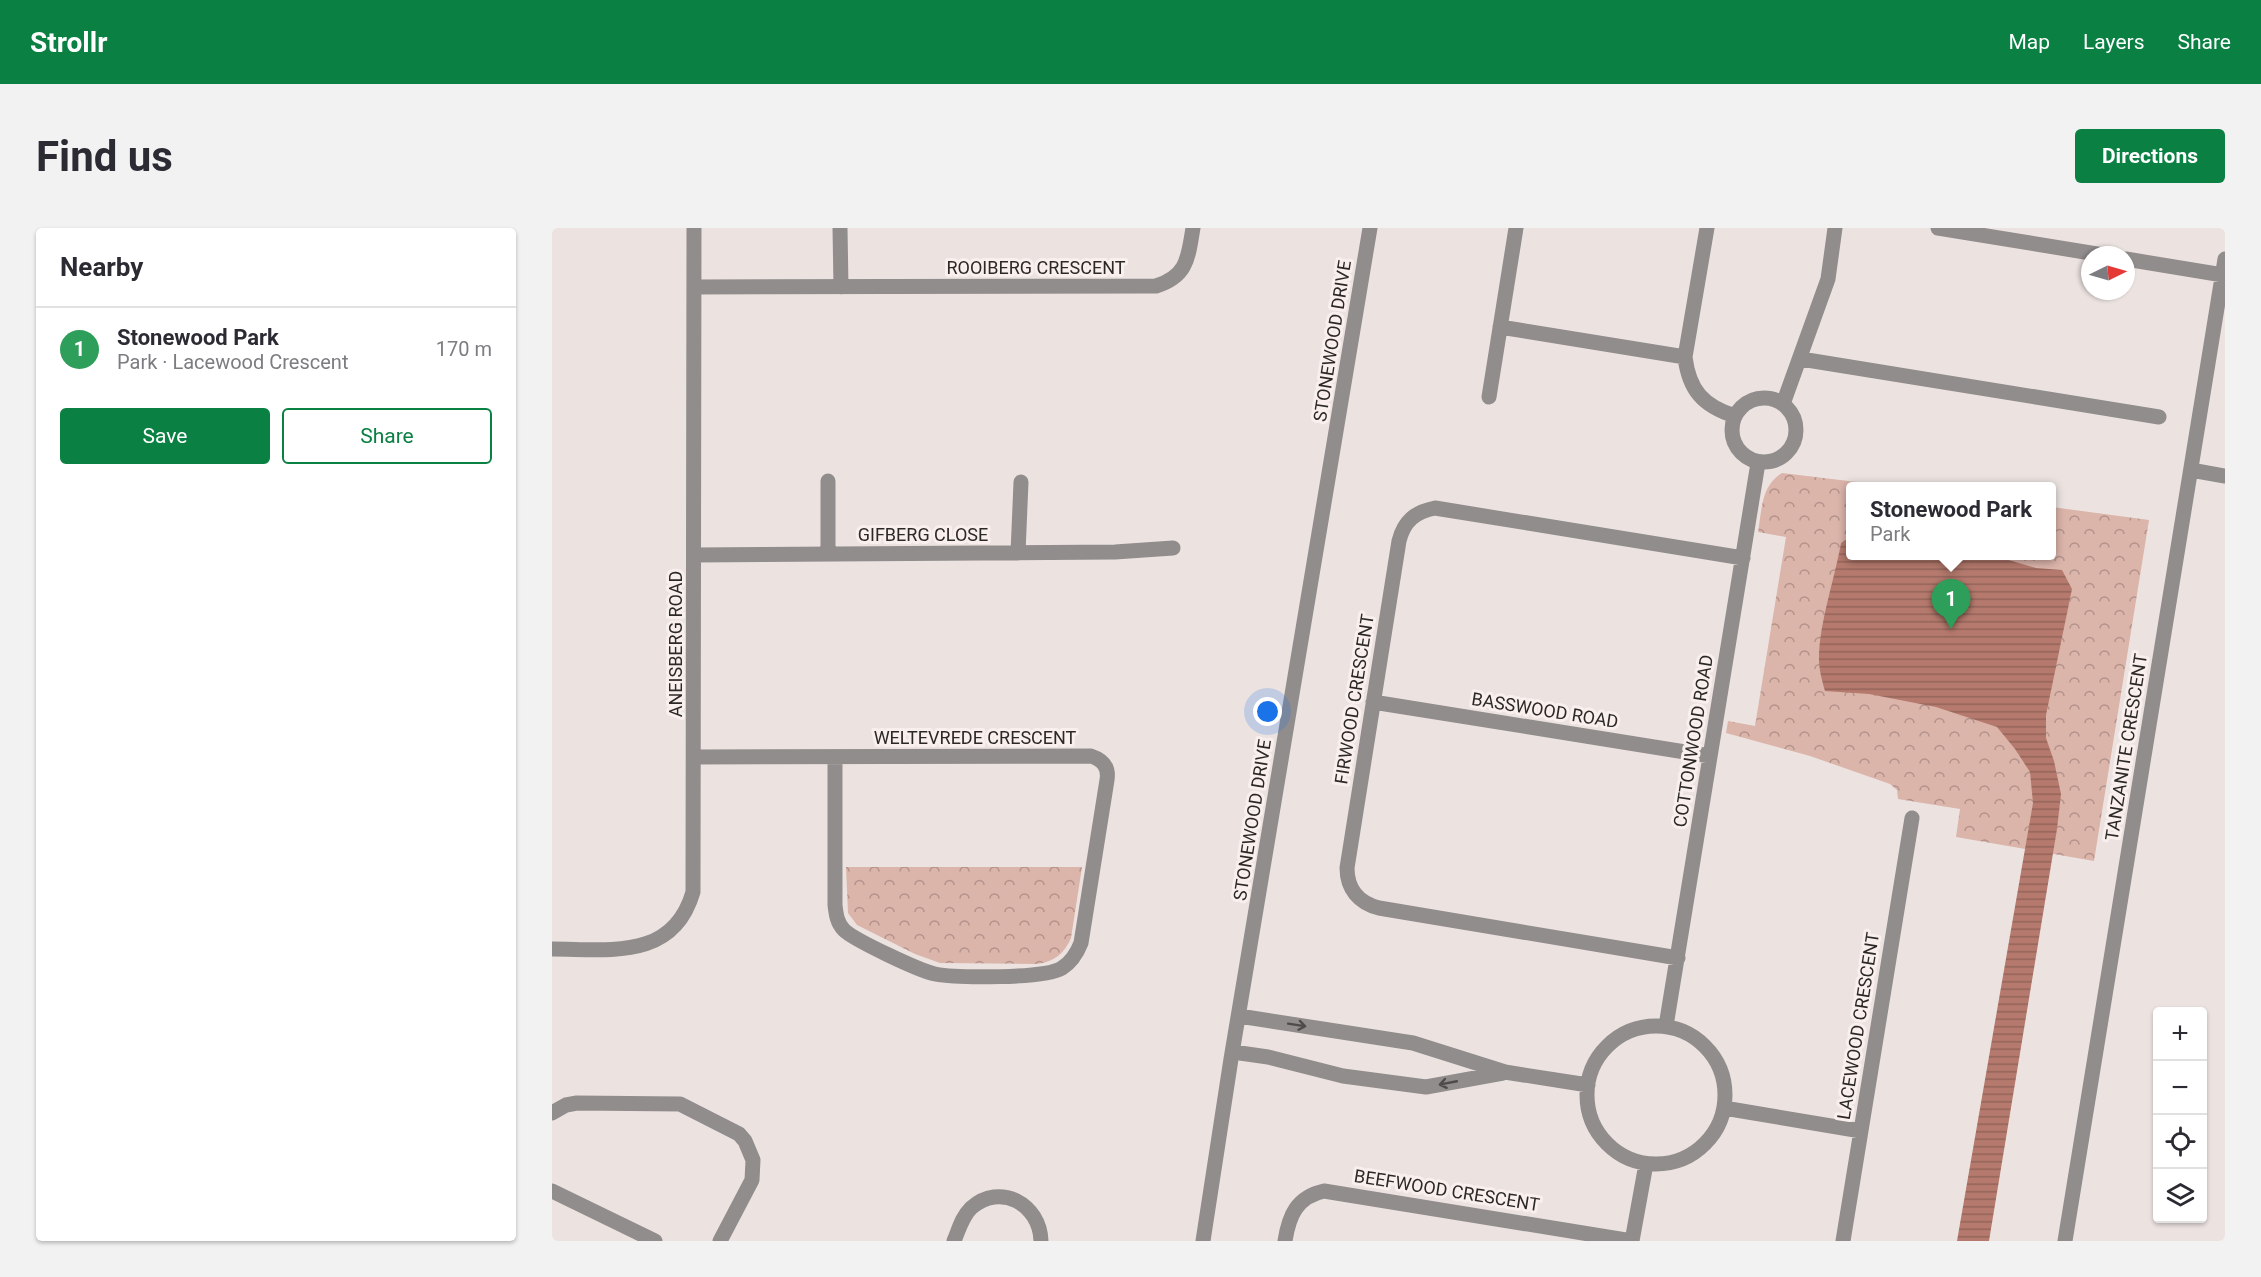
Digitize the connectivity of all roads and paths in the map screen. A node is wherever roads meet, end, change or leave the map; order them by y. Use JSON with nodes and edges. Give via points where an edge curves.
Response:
{"nodes":[{"id":1,"x":694,"y":228,"type":"edge"},
{"id":2,"x":840,"y":228,"type":"edge"},
{"id":3,"x":1193,"y":228,"type":"edge"},
{"id":4,"x":1370,"y":228,"type":"edge"},
{"id":5,"x":1516,"y":228,"type":"edge"},
{"id":6,"x":1707,"y":228,"type":"edge"},
{"id":7,"x":1836,"y":228,"type":"edge"},
{"id":8,"x":1938,"y":228,"type":"edge"},
{"id":9,"x":2081,"y":251,"type":"edge"},
{"id":10,"x":2135,"y":260,"type":"edge"},
{"id":11,"x":2224,"y":267,"type":"edge"},
{"id":12,"x":694,"y":287,"type":"junction"},
{"id":13,"x":841,"y":287,"type":"junction"},
{"id":14,"x":1500,"y":327,"type":"junction"},
{"id":15,"x":1685,"y":357,"type":"junction"},
{"id":16,"x":1801,"y":359,"type":"junction"},
{"id":17,"x":1489,"y":398,"type":"dead end"},
{"id":18,"x":1783,"y":404,"type":"junction"},
{"id":19,"x":1735,"y":416,"type":"junction"},
{"id":20,"x":2159,"y":417,"type":"dead end"},
{"id":21,"x":1758,"y":463,"type":"junction"},
{"id":22,"x":2190,"y":470,"type":"junction"},
{"id":23,"x":2225,"y":476,"type":"edge"},
{"id":24,"x":828,"y":481,"type":"dead end"},
{"id":25,"x":1021,"y":482,"type":"dead end"},
{"id":26,"x":1173,"y":548,"type":"dead end"},
{"id":27,"x":1018,"y":553,"type":"junction"},
{"id":28,"x":828,"y":554,"type":"junction"},
{"id":29,"x":694,"y":555,"type":"junction"},
{"id":30,"x":1743,"y":558,"type":"junction"},
{"id":31,"x":1373,"y":702,"type":"junction"},
{"id":32,"x":1710,"y":756,"type":"junction"},
{"id":33,"x":694,"y":757,"type":"junction"},
{"id":34,"x":835,"y":757,"type":"junction"},
{"id":35,"x":1912,"y":818,"type":"dead end"},
{"id":36,"x":552,"y":949,"type":"edge"},
{"id":37,"x":1677,"y":957,"type":"junction"},
{"id":38,"x":1239,"y":1016,"type":"junction"},
{"id":39,"x":1666,"y":1026,"type":"junction"},
{"id":40,"x":1233,"y":1052,"type":"junction"},
{"id":41,"x":1506,"y":1072,"type":"junction"},
{"id":42,"x":1588,"y":1085,"type":"junction"},
{"id":43,"x":1724,"y":1108,"type":"junction"},
{"id":44,"x":552,"y":1113,"type":"edge"},
{"id":45,"x":1861,"y":1131,"type":"junction"},
{"id":46,"x":1646,"y":1164,"type":"junction"},
{"id":47,"x":552,"y":1191,"type":"edge"},
{"id":48,"x":655,"y":1241,"type":"edge"},
{"id":49,"x":720,"y":1241,"type":"edge"},
{"id":50,"x":954,"y":1241,"type":"edge"},
{"id":51,"x":1041,"y":1241,"type":"edge"},
{"id":52,"x":1203,"y":1241,"type":"edge"},
{"id":53,"x":1285,"y":1241,"type":"edge"},
{"id":54,"x":1632,"y":1241,"type":"edge"},
{"id":55,"x":1843,"y":1241,"type":"edge"},
{"id":56,"x":2065,"y":1241,"type":"edge"}],
"edges":[{"from":1,"to":12,"type":"street","name":"ANEISBERG ROAD"},
{"from":2,"to":13,"type":"street"},
{"from":3,"to":13,"type":"street","name":"ROOIBERG CRESCENT","via":[[1182,270],[1167,283],[1156,286]]},
{"from":4,"to":38,"type":"street","name":"STONEWOOD DRIVE"},
{"from":5,"to":14,"type":"street"},
{"from":6,"to":15,"type":"street"},
{"from":7,"to":16,"type":"street","via":[[1828,279]]},
{"from":8,"to":9,"type":"street"},
{"from":10,"to":11,"type":"street"},
{"from":11,"to":22,"type":"street","name":"TANZANITE CRESCENT"},
{"from":12,"to":13,"type":"street","name":"ROOIBERG CRESCENT"},
{"from":12,"to":29,"type":"street","name":"ANEISBERG ROAD"},
{"from":14,"to":15,"type":"street"},
{"from":14,"to":17,"type":"street"},
{"from":15,"to":19,"type":"street","via":[[1692,385],[1700,396],[1719,411]]},
{"from":16,"to":18,"type":"street"},
{"from":16,"to":20,"type":"street"},
{"from":18,"to":19,"type":"street","via":[[1773,399],[1751,400]]},
{"from":18,"to":21,"type":"street","via":[[1795,422],[1793,443],[1779,459]]},
{"from":19,"to":21,"type":"street","via":[[1732,439],[1746,458]]},
{"from":21,"to":30,"type":"street","name":"COTTONWOOD ROAD"},
{"from":22,"to":23,"type":"street"},
{"from":22,"to":56,"type":"street","name":"TANZANITE CRESCENT"},
{"from":24,"to":28,"type":"street"},
{"from":25,"to":27,"type":"street"},
{"from":26,"to":27,"type":"street","name":"GIFBERG CLOSE"},
{"from":27,"to":28,"type":"street","name":"GIFBERG CLOSE"},
{"from":28,"to":29,"type":"street","name":"GIFBERG CLOSE"},
{"from":29,"to":33,"type":"street","name":"ANEISBERG ROAD"},
{"from":30,"to":31,"type":"street","name":"FIRWOOD CRESCENT","via":[[1435,508],[1424,510],[1407,522],[1399,541]]},
{"from":30,"to":32,"type":"street","name":"COTTONWOOD ROAD"},
{"from":31,"to":32,"type":"street","name":"BASSWOOD ROAD"},
{"from":31,"to":37,"type":"street","name":"FIRWOOD CRESCENT","via":[[1347,868],[1350,886],[1362,901],[1379,908]]},
{"from":32,"to":37,"type":"street","name":"COTTONWOOD ROAD"},
{"from":33,"to":34,"type":"street","name":"WELTEVREDE CRESCENT"},
{"from":33,"to":36,"type":"street","name":"ANEISBERG ROAD","via":[[694,885],[681,920],[664,936],[643,946]]},
{"from":34,"to":34,"type":"street","name":"WELTEVREDE CRESCENT","via":[[1098,758],[1107,768],[1107,780],[1081,943],[1070,962],[1042,975],[940,975],[845,931],[835,904]]},
{"from":35,"to":45,"type":"street","name":"LACEWOOD CRESCENT"},
{"from":37,"to":39,"type":"street","name":"COTTONWOOD ROAD"},
{"from":38,"to":40,"type":"street","name":"STONEWOOD DRIVE"},
{"from":38,"to":41,"type":"street","one_way":true,"via":[[1413,1043]]},
{"from":39,"to":42,"type":"street","via":[[1631,1030],[1615,1039],[1593,1067]]},
{"from":39,"to":43,"type":"street","via":[[1684,1031],[1713,1054],[1725,1089]]},
{"from":41,"to":40,"type":"street","one_way":true,"via":[[1426,1087],[1343,1076]]},
{"from":40,"to":52,"type":"street","name":"STONEWOOD DRIVE"},
{"from":41,"to":42,"type":"street"},
{"from":42,"to":46,"type":"street","via":[[1587,1103],[1600,1137],[1628,1159]]},
{"from":43,"to":45,"type":"street"},
{"from":43,"to":46,"type":"street","via":[[1719,1125],[1696,1151],[1681,1160]]},
{"from":44,"to":49,"type":"street","via":[[577,1103],[673,1103],[694,1109],[739,1134],[753,1160],[752,1180]]},
{"from":45,"to":55,"type":"street","name":"LACEWOOD CRESCENT"},
{"from":46,"to":54,"type":"street"},
{"from":47,"to":48,"type":"street"},
{"from":50,"to":51,"type":"street","via":[[969,1209],[979,1202],[1002,1197],[1025,1206],[1034,1215]]},
{"from":53,"to":54,"type":"street","name":"BEEFWOOD CRESCENT","via":[[1297,1205],[1324,1191]]}]}
